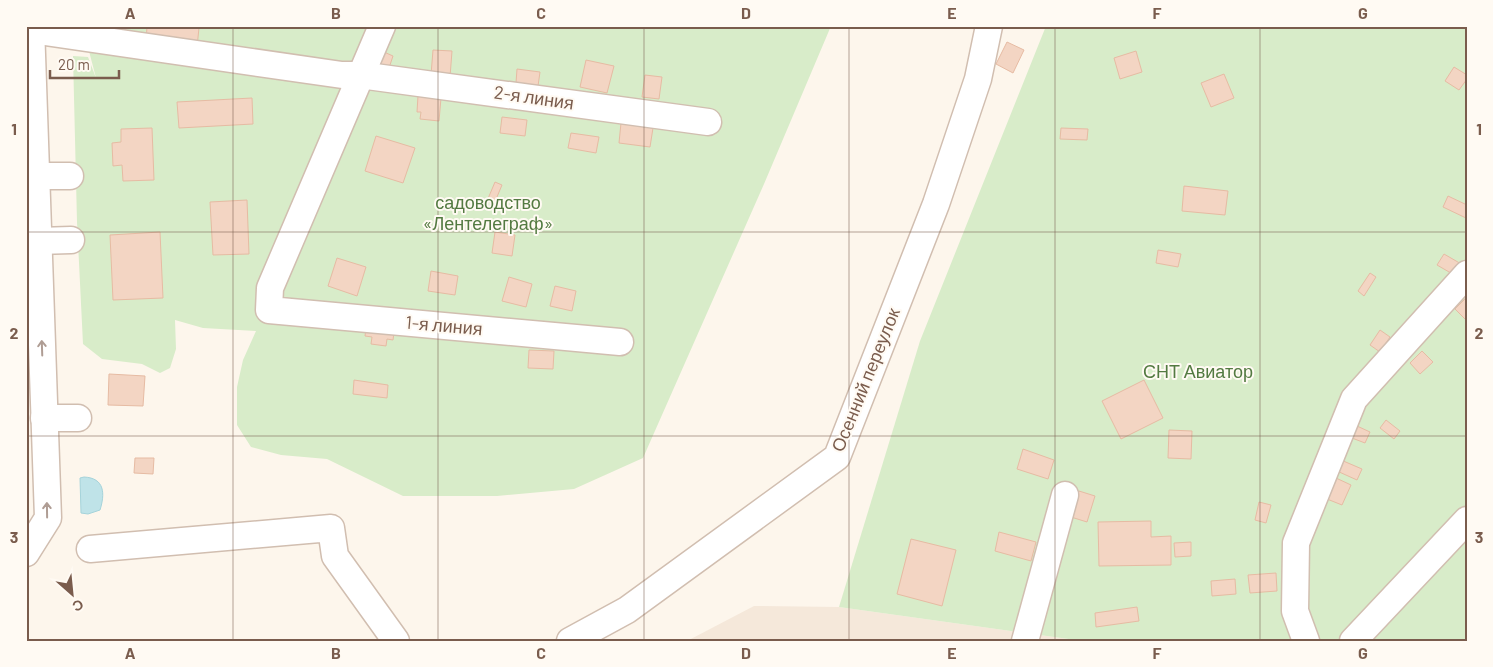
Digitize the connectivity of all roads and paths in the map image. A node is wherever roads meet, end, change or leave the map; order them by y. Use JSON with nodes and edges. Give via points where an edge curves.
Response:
{"nodes":[{"id":1,"x":382,"y":26,"type":"edge"},
{"id":2,"x":990,"y":26,"type":"edge"},
{"id":3,"x":31,"y":28,"type":"edge"},
{"id":4,"x":360,"y":75,"type":"junction"},
{"id":5,"x":708,"y":122,"type":"dead end"},
{"id":6,"x":36,"y":176,"type":"junction"},
{"id":7,"x":70,"y":176,"type":"dead end"},
{"id":8,"x":71,"y":240,"type":"dead end"},
{"id":9,"x":38,"y":241,"type":"junction"},
{"id":10,"x":1467,"y":274,"type":"edge"},
{"id":11,"x":620,"y":342,"type":"dead end"},
{"id":12,"x":44,"y":418,"type":"junction"},
{"id":13,"x":78,"y":418,"type":"dead end"},
{"id":14,"x":1065,"y":495,"type":"dead end"},
{"id":15,"x":1467,"y":520,"type":"edge"},
{"id":16,"x":90,"y":549,"type":"dead end"},
{"id":17,"x":26,"y":553,"type":"edge"},
{"id":18,"x":396,"y":641,"type":"edge"},
{"id":19,"x":570,"y":641,"type":"edge"},
{"id":20,"x":1025,"y":641,"type":"edge"},
{"id":21,"x":1306,"y":641,"type":"edge"},
{"id":22,"x":1353,"y":641,"type":"edge"}],
"edges":[{"from":1,"to":4,"type":"street"},
{"from":2,"to":19,"type":"street","name":"Осенний переулок","via":[[978,79],[936,204],[837,457],[627,610]]},
{"from":3,"to":4,"type":"street","name":"2-я линия","via":[[342,75]]},
{"from":3,"to":6,"type":"street"},
{"from":4,"to":5,"type":"street","name":"2-я линия"},
{"from":4,"to":11,"type":"street","name":"1-я линия","via":[[270,288],[269,310]]},
{"from":6,"to":7,"type":"street"},
{"from":6,"to":9,"type":"street"},
{"from":8,"to":9,"type":"street"},
{"from":12,"to":9,"type":"street","one_way":true},
{"from":10,"to":21,"type":"street","via":[[1354,400],[1296,543],[1295,611]]},
{"from":12,"to":13,"type":"street"},
{"from":17,"to":12,"type":"street","one_way":true,"via":[[48,518]]},
{"from":14,"to":20,"type":"street"},
{"from":15,"to":22,"type":"street"},
{"from":16,"to":18,"type":"street","via":[[331,528],[335,556]]}]}
